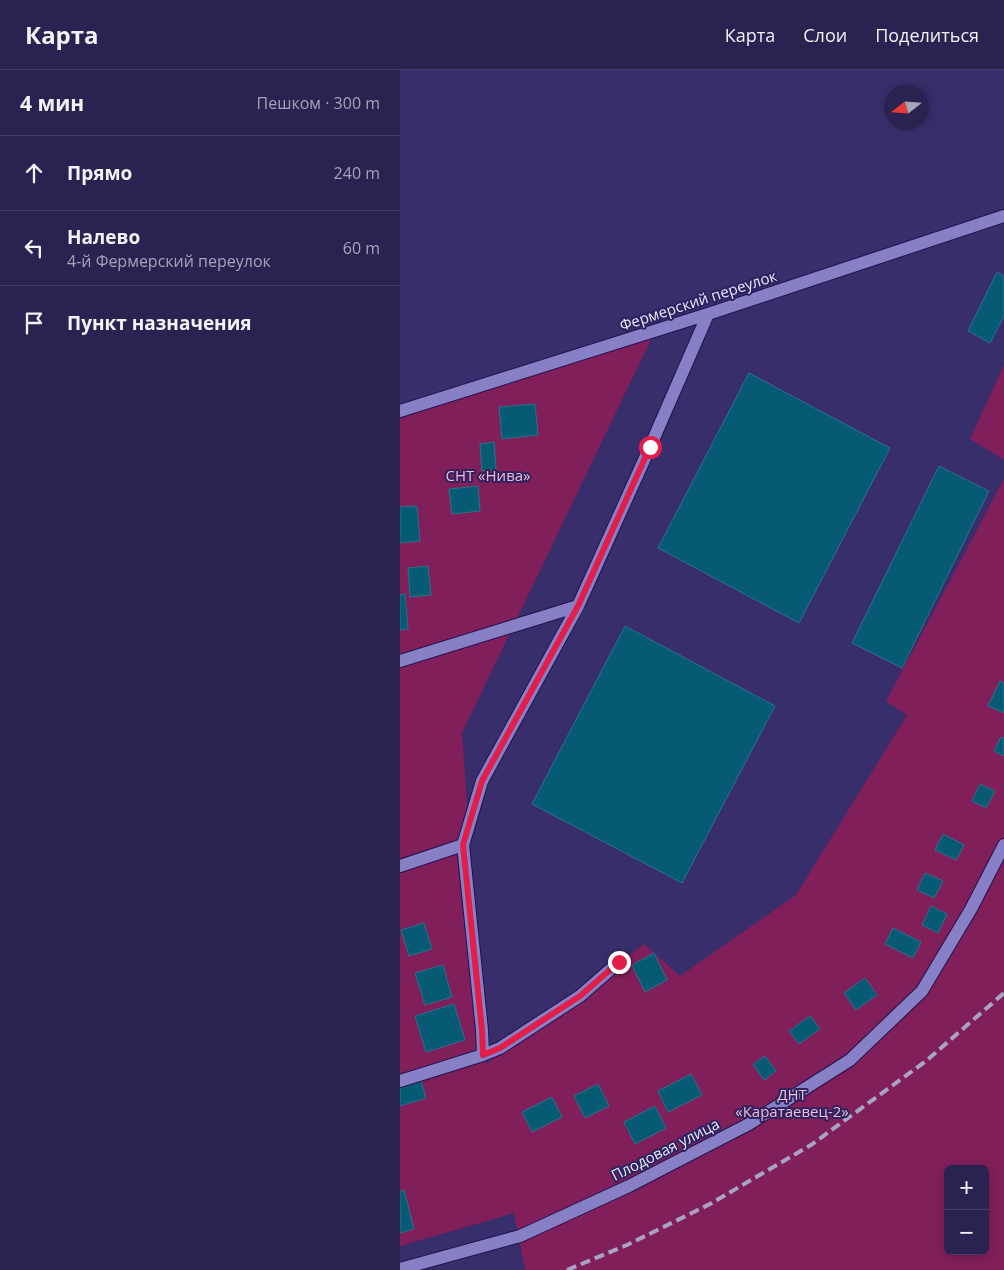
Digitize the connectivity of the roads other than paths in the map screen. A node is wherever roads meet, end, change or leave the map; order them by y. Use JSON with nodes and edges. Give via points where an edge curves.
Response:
{"nodes":[{"id":1,"x":1004,"y":216,"type":"edge"},
{"id":2,"x":708,"y":314,"type":"junction"},
{"id":3,"x":400,"y":411,"type":"edge"},
{"id":4,"x":578,"y":606,"type":"junction"},
{"id":5,"x":400,"y":660,"type":"edge"},
{"id":6,"x":1004,"y":844,"type":"edge"},
{"id":7,"x":463,"y":845,"type":"junction"},
{"id":8,"x":400,"y":866,"type":"edge"},
{"id":9,"x":619,"y":962,"type":"dead end"},
{"id":10,"x":483,"y":1055,"type":"junction"},
{"id":11,"x":400,"y":1081,"type":"edge"},
{"id":12,"x":400,"y":1269,"type":"edge"}],
"edges":[{"from":1,"to":2,"type":"street","name":"Фермерский переулок"},
{"from":2,"to":3,"type":"street","name":"Фермерский переулок"},
{"from":2,"to":4,"type":"street"},
{"from":4,"to":5,"type":"street"},
{"from":4,"to":7,"type":"street","via":[[482,781]]},
{"from":6,"to":12,"type":"street","name":"Плодовая улица","via":[[971,909],[922,992],[850,1060],[749,1124],[620,1190],[520,1236]]},
{"from":7,"to":8,"type":"street"},
{"from":7,"to":10,"type":"street"},
{"from":9,"to":10,"type":"street","via":[[580,996],[500,1048]]},
{"from":10,"to":11,"type":"street"}]}
